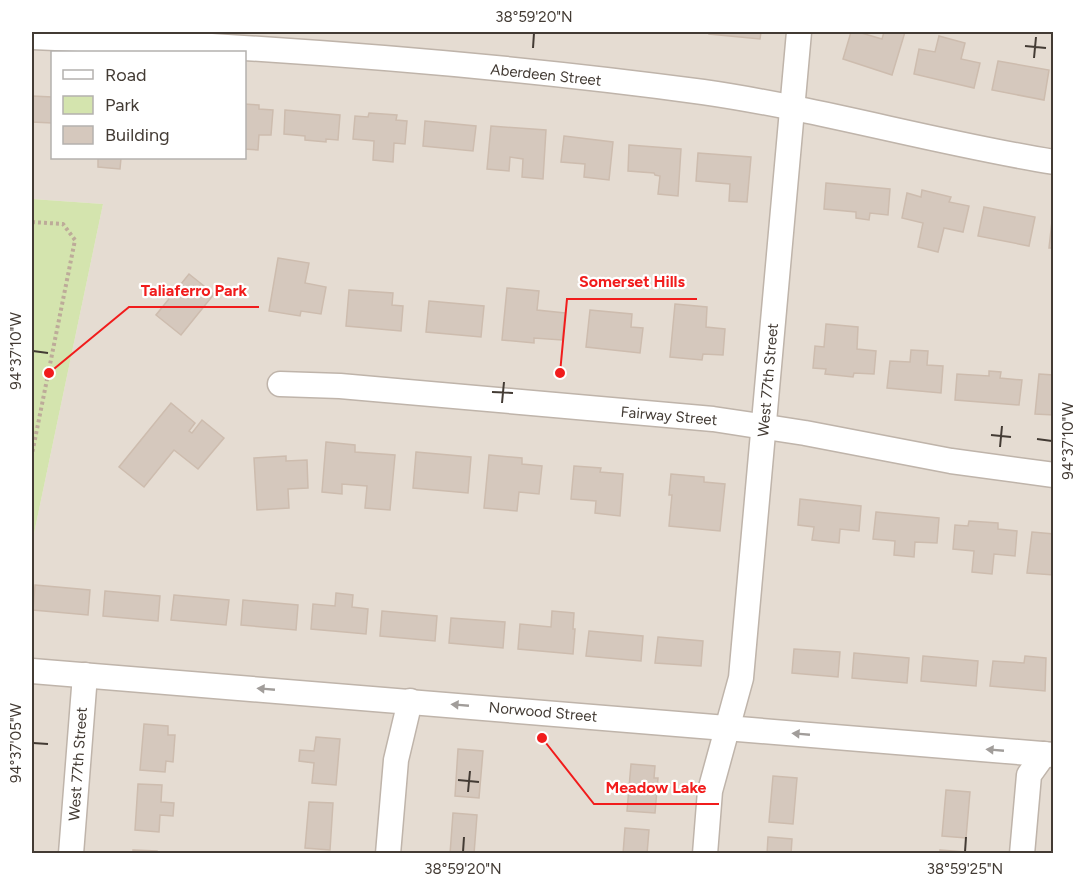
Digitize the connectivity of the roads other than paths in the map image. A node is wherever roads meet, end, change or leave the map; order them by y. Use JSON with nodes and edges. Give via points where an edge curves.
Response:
{"nodes":[{"id":1,"x":799,"y":32,"type":"edge"},
{"id":2,"x":32,"y":37,"type":"edge"},
{"id":3,"x":793,"y":108,"type":"junction"},
{"id":4,"x":1053,"y":162,"type":"edge"},
{"id":5,"x":280,"y":384,"type":"dead end"},
{"id":6,"x":764,"y":426,"type":"junction"},
{"id":7,"x":1053,"y":475,"type":"edge"},
{"id":8,"x":32,"y":671,"type":"edge"},
{"id":9,"x":85,"y":675,"type":"junction"},
{"id":10,"x":410,"y":701,"type":"junction"},
{"id":11,"x":727,"y":728,"type":"junction"},
{"id":12,"x":1049,"y":755,"type":"edge"},
{"id":13,"x":71,"y":854,"type":"edge"},
{"id":14,"x":388,"y":854,"type":"edge"},
{"id":15,"x":705,"y":854,"type":"edge"},
{"id":16,"x":1022,"y":854,"type":"edge"}],
"edges":[{"from":1,"to":3,"type":"street","name":"West 77th Street"},
{"from":2,"to":3,"type":"street","name":"Aberdeen Street","via":[[494,69],[704,93]]},
{"from":3,"to":4,"type":"street","name":"Aberdeen Street","via":[[993,153]]},
{"from":3,"to":6,"type":"street","name":"West 77th Street"},
{"from":5,"to":6,"type":"street","name":"Fairway Street","via":[[340,386]]},
{"from":6,"to":7,"type":"street","name":"Fairway Street","via":[[951,461]]},
{"from":6,"to":11,"type":"street","name":"West 77th Street","via":[[741,678]]},
{"from":8,"to":9,"type":"street","name":"Norwood Street"},
{"from":10,"to":9,"type":"street","name":"Norwood Street","one_way":true},
{"from":9,"to":13,"type":"street","name":"West 77th Street"},
{"from":11,"to":10,"type":"street","name":"Norwood Street","one_way":true},
{"from":10,"to":14,"type":"street","via":[[396,760]]},
{"from":12,"to":11,"type":"street","name":"Norwood Street","one_way":true},
{"from":11,"to":15,"type":"street","name":"West 77th Street","via":[[710,791]]},
{"from":12,"to":16,"type":"street","via":[[1029,775]]}]}
